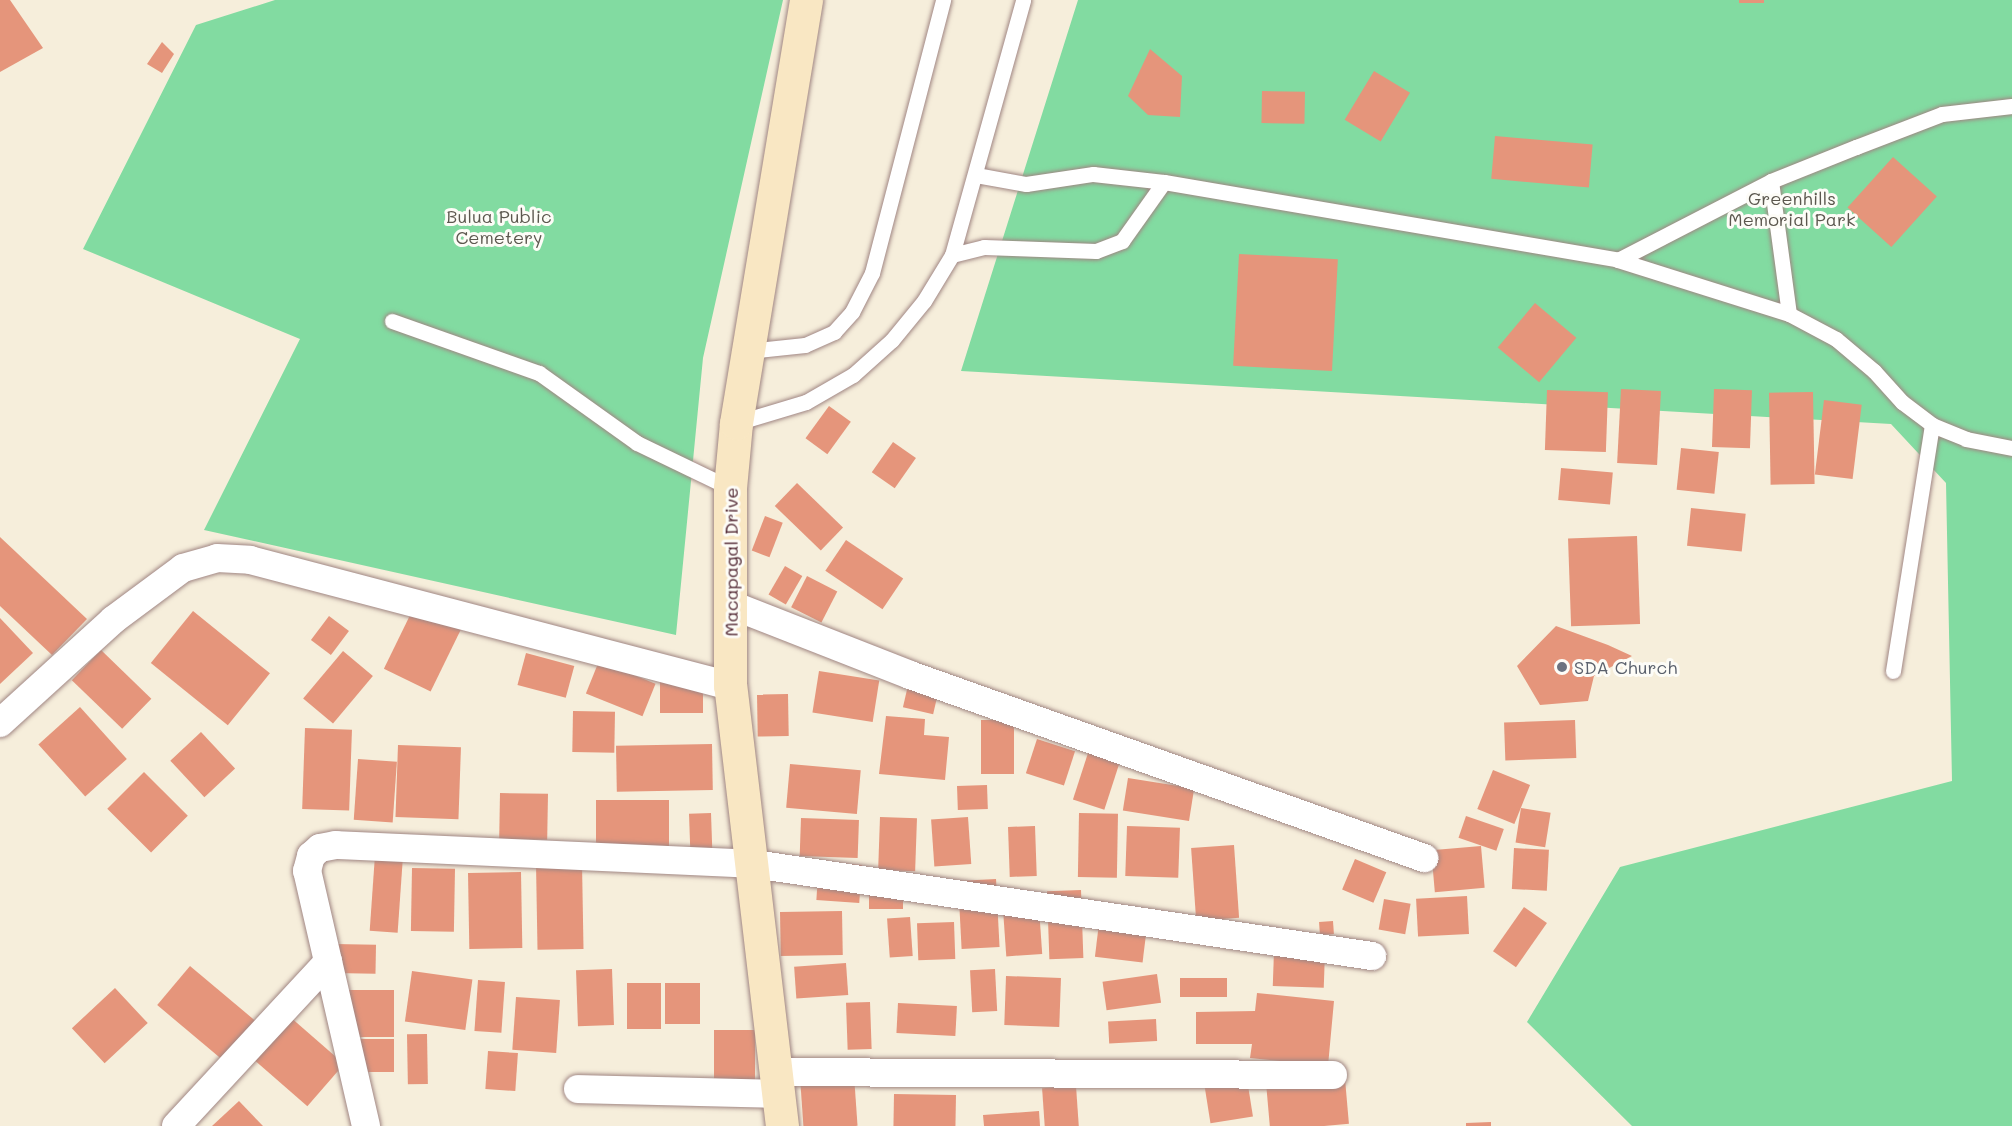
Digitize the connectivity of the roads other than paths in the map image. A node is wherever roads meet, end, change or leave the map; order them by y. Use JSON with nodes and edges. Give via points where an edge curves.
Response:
{"nodes":[{"id":1,"x":807,"y":0,"type":"edge"},
{"id":2,"x":943,"y":0,"type":"edge"},
{"id":3,"x":1023,"y":0,"type":"edge"},
{"id":4,"x":2012,"y":106,"type":"edge"},
{"id":5,"x":976,"y":175,"type":"junction"},
{"id":6,"x":1771,"y":182,"type":"junction"},
{"id":7,"x":1164,"y":183,"type":"junction"},
{"id":8,"x":952,"y":255,"type":"junction"},
{"id":9,"x":1618,"y":260,"type":"junction"},
{"id":10,"x":1789,"y":314,"type":"junction"},
{"id":11,"x":392,"y":321,"type":"dead end"},
{"id":12,"x":748,"y":351,"type":"junction"},
{"id":13,"x":736,"y":423,"type":"junction"},
{"id":14,"x":1932,"y":425,"type":"junction"},
{"id":15,"x":2012,"y":448,"type":"edge"},
{"id":16,"x":730,"y":488,"type":"junction"},
{"id":17,"x":729,"y":604,"type":"junction"},
{"id":18,"x":1893,"y":672,"type":"dead end"},
{"id":19,"x":730,"y":686,"type":"junction"},
{"id":20,"x":0,"y":723,"type":"edge"},
{"id":21,"x":1424,"y":858,"type":"dead end"},
{"id":22,"x":754,"y":864,"type":"junction"},
{"id":23,"x":1372,"y":956,"type":"dead end"},
{"id":24,"x":328,"y":962,"type":"junction"},
{"id":25,"x":1333,"y":1076,"type":"dead end"},
{"id":26,"x":778,"y":1083,"type":"junction"},
{"id":27,"x":578,"y":1089,"type":"dead end"},
{"id":28,"x":176,"y":1126,"type":"edge"},
{"id":29,"x":366,"y":1126,"type":"edge"},
{"id":30,"x":782,"y":1126,"type":"edge"}],
"edges":[{"from":1,"to":12,"type":"main road","name":"Macapagal Drive"},
{"from":2,"to":12,"type":"lane","via":[[872,273],[852,312],[834,332],[805,345]]},
{"from":3,"to":5,"type":"lane"},
{"from":4,"to":6,"type":"lane","via":[[1942,114]]},
{"from":5,"to":7,"type":"lane","via":[[1026,184],[1094,174]]},
{"from":5,"to":8,"type":"lane"},
{"from":6,"to":9,"type":"lane"},
{"from":6,"to":10,"type":"lane"},
{"from":7,"to":8,"type":"lane","via":[[1122,241],[1096,251],[984,247]]},
{"from":7,"to":9,"type":"lane"},
{"from":8,"to":13,"type":"lane","via":[[924,301],[853,375],[806,402]]},
{"from":9,"to":10,"type":"lane"},
{"from":10,"to":14,"type":"lane","via":[[1836,339]]},
{"from":11,"to":16,"type":"lane","via":[[539,373],[637,442]]},
{"from":12,"to":13,"type":"main road","name":"Macapagal Drive"},
{"from":13,"to":16,"type":"main road","name":"Macapagal Drive"},
{"from":14,"to":15,"type":"lane","via":[[1966,440]]},
{"from":14,"to":18,"type":"lane"},
{"from":16,"to":17,"type":"main road","name":"Macapagal Drive"},
{"from":17,"to":19,"type":"main road","name":"Macapagal Drive"},
{"from":17,"to":21,"type":"street","via":[[910,675]]},
{"from":19,"to":20,"type":"street","via":[[250,560],[218,558],[183,568],[113,620]]},
{"from":19,"to":22,"type":"main road","name":"Macapagal Drive"},
{"from":22,"to":23,"type":"street"},
{"from":22,"to":24,"type":"street","via":[[336,845],[320,848],[310,856],[307,871]]},
{"from":22,"to":26,"type":"main road","name":"Macapagal Drive"},
{"from":24,"to":28,"type":"street"},
{"from":24,"to":29,"type":"street"},
{"from":25,"to":26,"type":"street"},
{"from":26,"to":27,"type":"street"},
{"from":26,"to":30,"type":"main road","name":"Macapagal Drive"}]}
